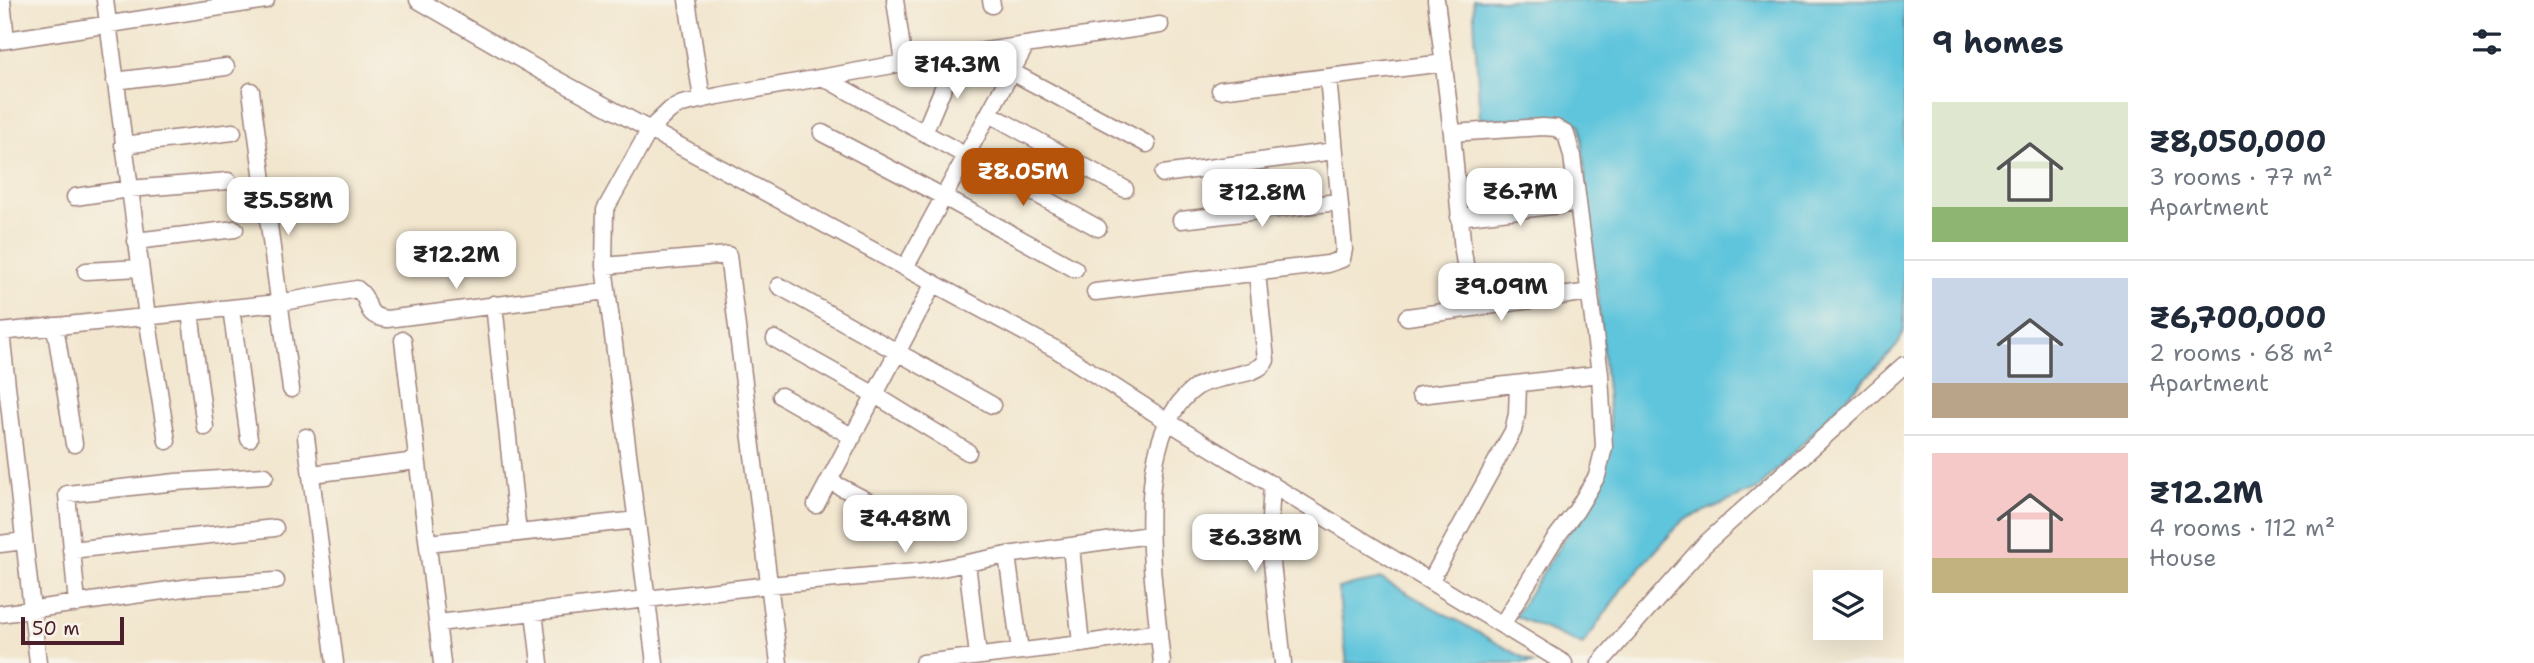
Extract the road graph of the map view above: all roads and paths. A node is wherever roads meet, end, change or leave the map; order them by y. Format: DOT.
graph roads {
  1 [pos="2,0"];
  2 [pos="105,0"];
  3 [pos="266,0"];
  4 [pos="418,0"];
  5 [pos="687,0"];
  6 [pos="895,0"];
  7 [pos="1436,0"];
  8 [pos="107,25"];
  9 [pos="1160,25"];
  10 [pos="3,41"];
  11 [pos="1026,45"];
  12 [pos="957,55"];
  13 [pos="904,63"];
  14 [pos="1444,63"];
  15 [pos="226,67"];
  16 [pos="1012,72"];
  17 [pos="1328,77"];
  18 [pos="824,78"];
  19 [pos="115,82"];
  20 [pos="1220,90"];
  21 [pos="251,91"];
  22 [pos="702,99"];
  23 [pos="990,114"];
  24 [pos="650,129"];
  25 [pos="233,132"];
  26 [pos="924,132"];
  27 [pos="822,133"];
  28 [pos="1452,133"];
  29 [pos="1147,144"];
  30 [pos="123,145"];
  31 [pos="1334,151"];
  32 [pos="966,155"];
  33 [pos="1163,174"];
  34 [pos="228,181"];
  35 [pos="129,189"];
  36 [pos="1125,189"];
  37 [pos="75,197"];
  38 [pos="944,197"];
  39 [pos="1338,202"];
  40 [pos="1577,203"];
  41 [pos="1459,217"];
  42 [pos="1181,220"];
  43 [pos="1098,228"];
  44 [pos="235,229"];
  45 [pos="136,241"];
  46 [pos="604,266"];
  47 [pos="140,268"];
  48 [pos="905,268"];
  49 [pos="1075,269"];
  50 [pos="86,271"];
  51 [pos="1257,273"];
  52 [pos="934,283"];
  53 [pos="779,286"];
  54 [pos="607,291"];
  55 [pos="1095,292"];
  56 [pos="1590,292"];
  57 [pos="278,303"];
  58 [pos="494,304"];
  59 [pos="232,308"];
  60 [pos="1472,309"];
  61 [pos="190,312"];
  62 [pos="147,317"];
  63 [pos="1406,317"];
  64 [pos="55,326"];
  65 [pos="0,332"];
  66 [pos="775,339"];
  67 [pos="403,340"];
  68 [pos="897,354"];
  69 [pos="1904,365"];
  70 [pos="1600,374"];
  71 [pos="1518,385"];
  72 [pos="291,389"];
  73 [pos="1420,394"];
  74 [pos="875,395"];
  75 [pos="781,396"];
  76 [pos="992,405"];
  77 [pos="1167,421"];
  78 [pos="205,427"];
  79 [pos="306,437"];
  80 [pos="853,437"];
  81 [pos="249,439"];
  82 [pos="167,441"];
  83 [pos="74,444"];
  84 [pos="968,452"];
  85 [pos="417,461"];
  86 [pos="312,474"];
  87 [pos="265,476"];
  88 [pos="829,481"];
  89 [pos="1272,484"];
  90 [pos="816,505"];
  91 [pos="637,520"];
  92 [pos="916,526"];
  93 [pos="275,528"];
  94 [pos="518,533"];
  95 [pos="1149,535"];
  96 [pos="24,541"];
  97 [pos="428,543"];
  98 [pos="0,544"];
  99 [pos="1071,547"];
  100 [pos="71,550"];
  101 [pos="1007,555"];
  102 [pos="967,563"];
  103 [pos="1432,580"];
  104 [pos="276,581"];
  105 [pos="769,585"];
  106 [pos="647,599"];
  107 [pos="77,604"];
  108 [pos="32,610"];
  109 [pos="534,612"];
  110 [pos="0,614"];
  111 [pos="438,623"];
  112 [pos="1503,625"];
  113 [pos="1159,632"];
  114 [pos="1081,644"];
  115 [pos="1020,651"];
  116 [pos="978,656"];
  117 [pos="1001,658"];
  118 [pos="38,663"];
  119 [pos="335,663"];
  120 [pos="442,663"];
  121 [pos="540,663"];
  122 [pos="655,663"];
  123 [pos="779,663"];
  124 [pos="923,663"];
  125 [pos="1162,663"];
  126 [pos="1283,663"];
  127 [pos="1564,663"];
  128 [pos="1600,663"];
  1 -- 10 [label="street"];
  2 -- 8 [label="street"];
  3 -- 8 [label="street"];
  4 -- 24 [label="street"];
  5 -- 22 [label="street"];
  6 -- 13 [label="street"];
  7 -- 14 [label="street"];
  8 -- 10 [label="street"];
  8 -- 19 [label="street"];
  9 -- 11 [label="street"];
  11 -- 12 [label="street"];
  11 -- 16 [label="street"];
  12 -- 13 [label="street"];
  12 -- 26 [label="street"];
  13 -- 18 [label="street"];
  14 -- 17 [label="street"];
  14 -- 28 [label="street"];
  15 -- 19 [label="street"];
  16 -- 23 [label="street"];
  16 -- 29 [label="street"];
  17 -- 20 [label="street"];
  17 -- 31 [label="street"];
  18 -- 22 [label="street"];
  18 -- 26 [label="street"];
  19 -- 30 [label="street"];
  21 -- 57 [label="street"];
  22 -- 24 [label="street"];
  23 -- 32 [label="street"];
  23 -- 36 [label="street"];
  24 -- 46 [label="street"];
  24 -- 48 [label="street"];
  25 -- 30 [label="street"];
  26 -- 32 [label="street"];
  27 -- 38 [label="street"];
  28 -- 40 [label="street"];
  28 -- 41 [label="street"];
  30 -- 35 [label="street"];
  31 -- 33 [label="street"];
  31 -- 39 [label="street"];
  32 -- 38 [label="street"];
  32 -- 43 [label="street"];
  34 -- 35 [label="street"];
  35 -- 37 [label="street"];
  35 -- 45 [label="street"];
  38 -- 48 [label="street"];
  38 -- 49 [label="street"];
  39 -- 42 [label="street"];
  39 -- 51 [label="street"];
  40 -- 41 [label="street"];
  40 -- 56 [label="street"];
  41 -- 60 [label="street"];
  44 -- 45 [label="street"];
  45 -- 47 [label="street"];
  46 -- 54 [label="street"];
  46 -- 105 [label="street"];
  47 -- 50 [label="street"];
  47 -- 62 [label="street"];
  48 -- 52 [label="street"];
  51 -- 55 [label="street"];
  51 -- 77 [label="street"];
  52 -- 68 [label="street"];
  52 -- 77 [label="street"];
  53 -- 68 [label="street"];
  54 -- 58 [label="street"];
  54 -- 91 [label="street"];
  56 -- 60 [label="street"];
  56 -- 70 [label="street"];
  57 -- 58 [label="street"];
  57 -- 59 [label="street"];
  57 -- 72 [label="street"];
  58 -- 94 [label="street"];
  59 -- 61 [label="street"];
  59 -- 81 [label="street"];
  60 -- 63 [label="street"];
  61 -- 62 [label="street"];
  61 -- 78 [label="street"];
  62 -- 64 [label="street"];
  62 -- 82 [label="street"];
  64 -- 65 [label="street"];
  64 -- 83 [label="street"];
  65 -- 96 [label="street"];
  66 -- 74 [label="street"];
  67 -- 85 [label="street"];
  68 -- 74 [label="street"];
  68 -- 76 [label="street"];
  69 -- 128 [label="street"];
  70 -- 71 [label="street"];
  70 -- 112 [label="street"];
  71 -- 73 [label="street"];
  71 -- 103 [label="street"];
  74 -- 80 [label="street"];
  74 -- 84 [label="street"];
  75 -- 80 [label="street"];
  77 -- 89 [label="street"];
  77 -- 95 [label="street"];
  79 -- 86 [label="street"];
  80 -- 88 [label="street"];
  85 -- 86 [label="street"];
  85 -- 97 [label="street"];
  86 -- 119 [label="street"];
  87 -- 100 [label="street"];
  88 -- 90 [label="street"];
  88 -- 92 [label="street"];
  89 -- 103 [label="street"];
  89 -- 126 [label="street"];
  91 -- 94 [label="street"];
  91 -- 106 [label="street"];
  93 -- 100 [label="street"];
  94 -- 97 [label="street"];
  95 -- 99 [label="street"];
  95 -- 113 [label="street"];
  96 -- 98 [label="street"];
  96 -- 108 [label="street"];
  97 -- 111 [label="street"];
  99 -- 101 [label="street"];
  99 -- 114 [label="street"];
  100 -- 107 [label="street"];
  101 -- 102 [label="street"];
  101 -- 115 [label="street"];
  102 -- 105 [label="street"];
  102 -- 116 [label="street"];
  103 -- 112 [label="street"];
  104 -- 107 [label="street"];
  105 -- 106 [label="street"];
  105 -- 123 [label="street"];
  106 -- 109 [label="street"];
  106 -- 122 [label="street"];
  107 -- 108 [label="street"];
  108 -- 110 [label="street"];
  108 -- 118 [label="street"];
  109 -- 111 [label="street"];
  109 -- 121 [label="street"];
  111 -- 120 [label="street"];
  112 -- 127 [label="street"];
  113 -- 114 [label="street"];
  113 -- 125 [label="street"];
  114 -- 115 [label="street"];
  115 -- 117 [label="street"];
  116 -- 117 [label="street"];
  116 -- 124 [label="street"];
}
